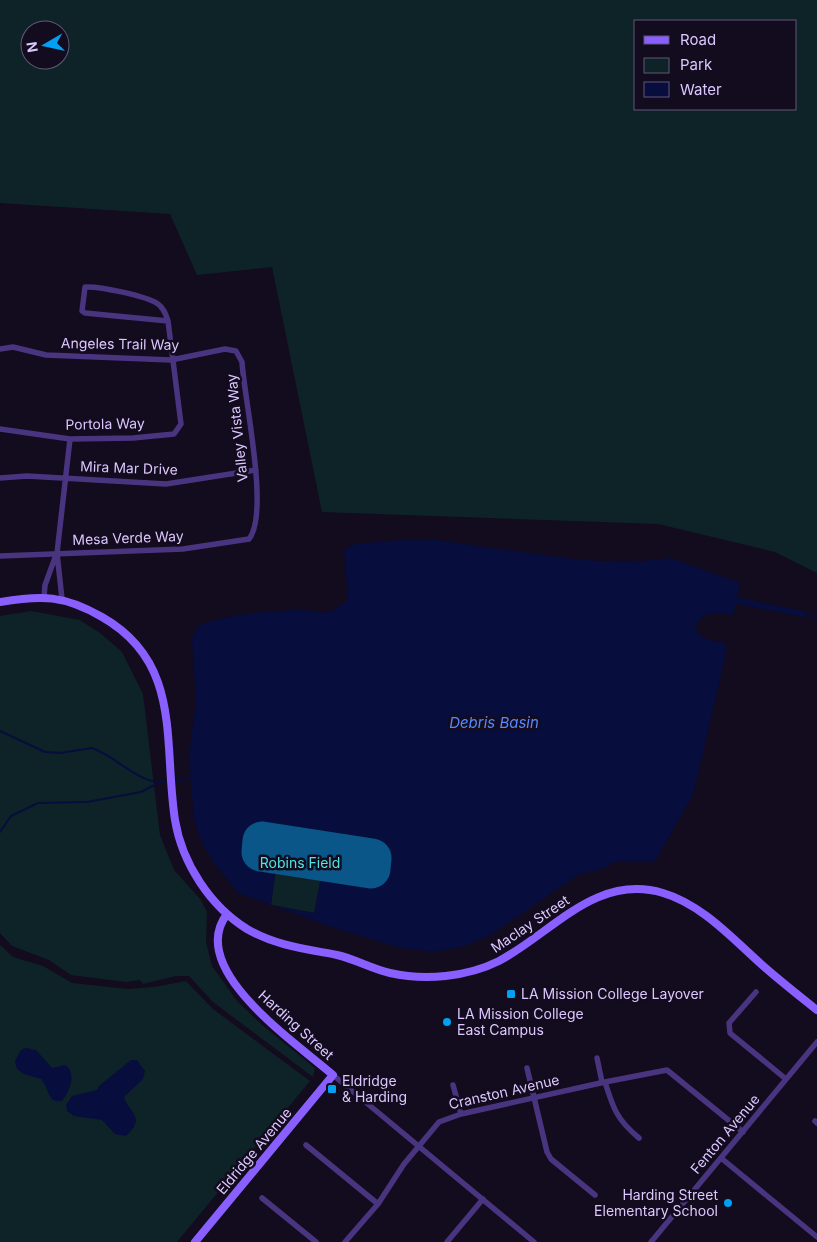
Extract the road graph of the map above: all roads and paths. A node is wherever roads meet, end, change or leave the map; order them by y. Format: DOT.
graph roads {
  1 [pos="168,321"];
  2 [pos="2,348"];
  3 [pos="236,351"];
  4 [pos="172,360"];
  5 [pos="0,429"];
  6 [pos="70,439"];
  7 [pos="256,470"];
  8 [pos="0,478"];
  9 [pos="65,478"];
  10 [pos="254,534"];
  11 [pos="57,553"];
  12 [pos="0,556"];
  13 [pos="44,597"];
  14 [pos="62,599"];
  15 [pos="0,602"];
  16 [pos="227,914"];
  17 [pos="756,992"];
  18 [pos="817,1010"];
  19 [pos="817,1042"];
  20 [pos="597,1058"];
  21 [pos="527,1068"];
  22 [pos="333,1075"];
  23 [pos="786,1079"];
  24 [pos="604,1082"];
  25 [pos="453,1085"];
  26 [pos="534,1098"];
  27 [pos="461,1114"];
  28 [pos="743,1132"];
  29 [pos="639,1138"];
  30 [pos="306,1145"];
  31 [pos="419,1146"];
  32 [pos="721,1158"];
  33 [pos="595,1195"];
  34 [pos="262,1198"];
  35 [pos="483,1199"];
  36 [pos="378,1204"];
  37 [pos="817,1237"];
  38 [pos="195,1242"];
  39 [pos="316,1242"];
  40 [pos="345,1242"];
  41 [pos="447,1242"];
  42 [pos="534,1242"];
  43 [pos="651,1242"];
  1 -- 1 [label="street"];
  1 -- 4 [label="street"];
  2 -- 4 [label="street, Angeles Trail Way"];
  3 -- 4 [label="street, Angeles Trail Way"];
  3 -- 7 [label="street, Valley Vista Way"];
  4 -- 6 [label="street, Portola Way"];
  5 -- 6 [label="street, Portola Way"];
  6 -- 9 [label="street"];
  7 -- 9 [label="street, Mira Mar Drive"];
  7 -- 10 [label="street, Valley Vista Way"];
  8 -- 9 [label="street, Mira Mar Drive"];
  9 -- 11 [label="street"];
  10 -- 11 [label="street, Mesa Verde Way"];
  11 -- 12 [label="street, Mesa Verde Way"];
  11 -- 13 [label="street"];
  11 -- 14 [label="street"];
  13 -- 14 [label="street"];
  13 -- 15 [label="street"];
  14 -- 16 [label="street"];
  16 -- 18 [label="street, Maclay Street"];
  16 -- 22 [label="street, Harding Street"];
  17 -- 23 [label="street"];
  19 -- 23 [label="street, Fenton Avenue"];
  20 -- 24 [label="street"];
  21 -- 26 [label="street"];
  22 -- 31 [label="street, Harding Street"];
  22 -- 38 [label="street, Eldridge Avenue"];
  23 -- 28 [label="street, Fenton Avenue"];
  24 -- 26 [label="street, Cranston Avenue"];
  24 -- 28 [label="street, Cranston Avenue"];
  24 -- 29 [label="street"];
  25 -- 27 [label="street"];
  26 -- 27 [label="street, Cranston Avenue"];
  26 -- 33 [label="street"];
  27 -- 31 [label="street, Cranston Avenue"];
  28 -- 32 [label="street, Fenton Avenue"];
  30 -- 36 [label="street"];
  31 -- 35 [label="street, Harding Street"];
  31 -- 36 [label="street, Cranston Avenue"];
  32 -- 37 [label="street"];
  32 -- 43 [label="street, Fenton Avenue"];
  34 -- 39 [label="street"];
  35 -- 41 [label="street"];
  35 -- 42 [label="street, Harding Street"];
  36 -- 40 [label="street, Cranston Avenue"];
}
